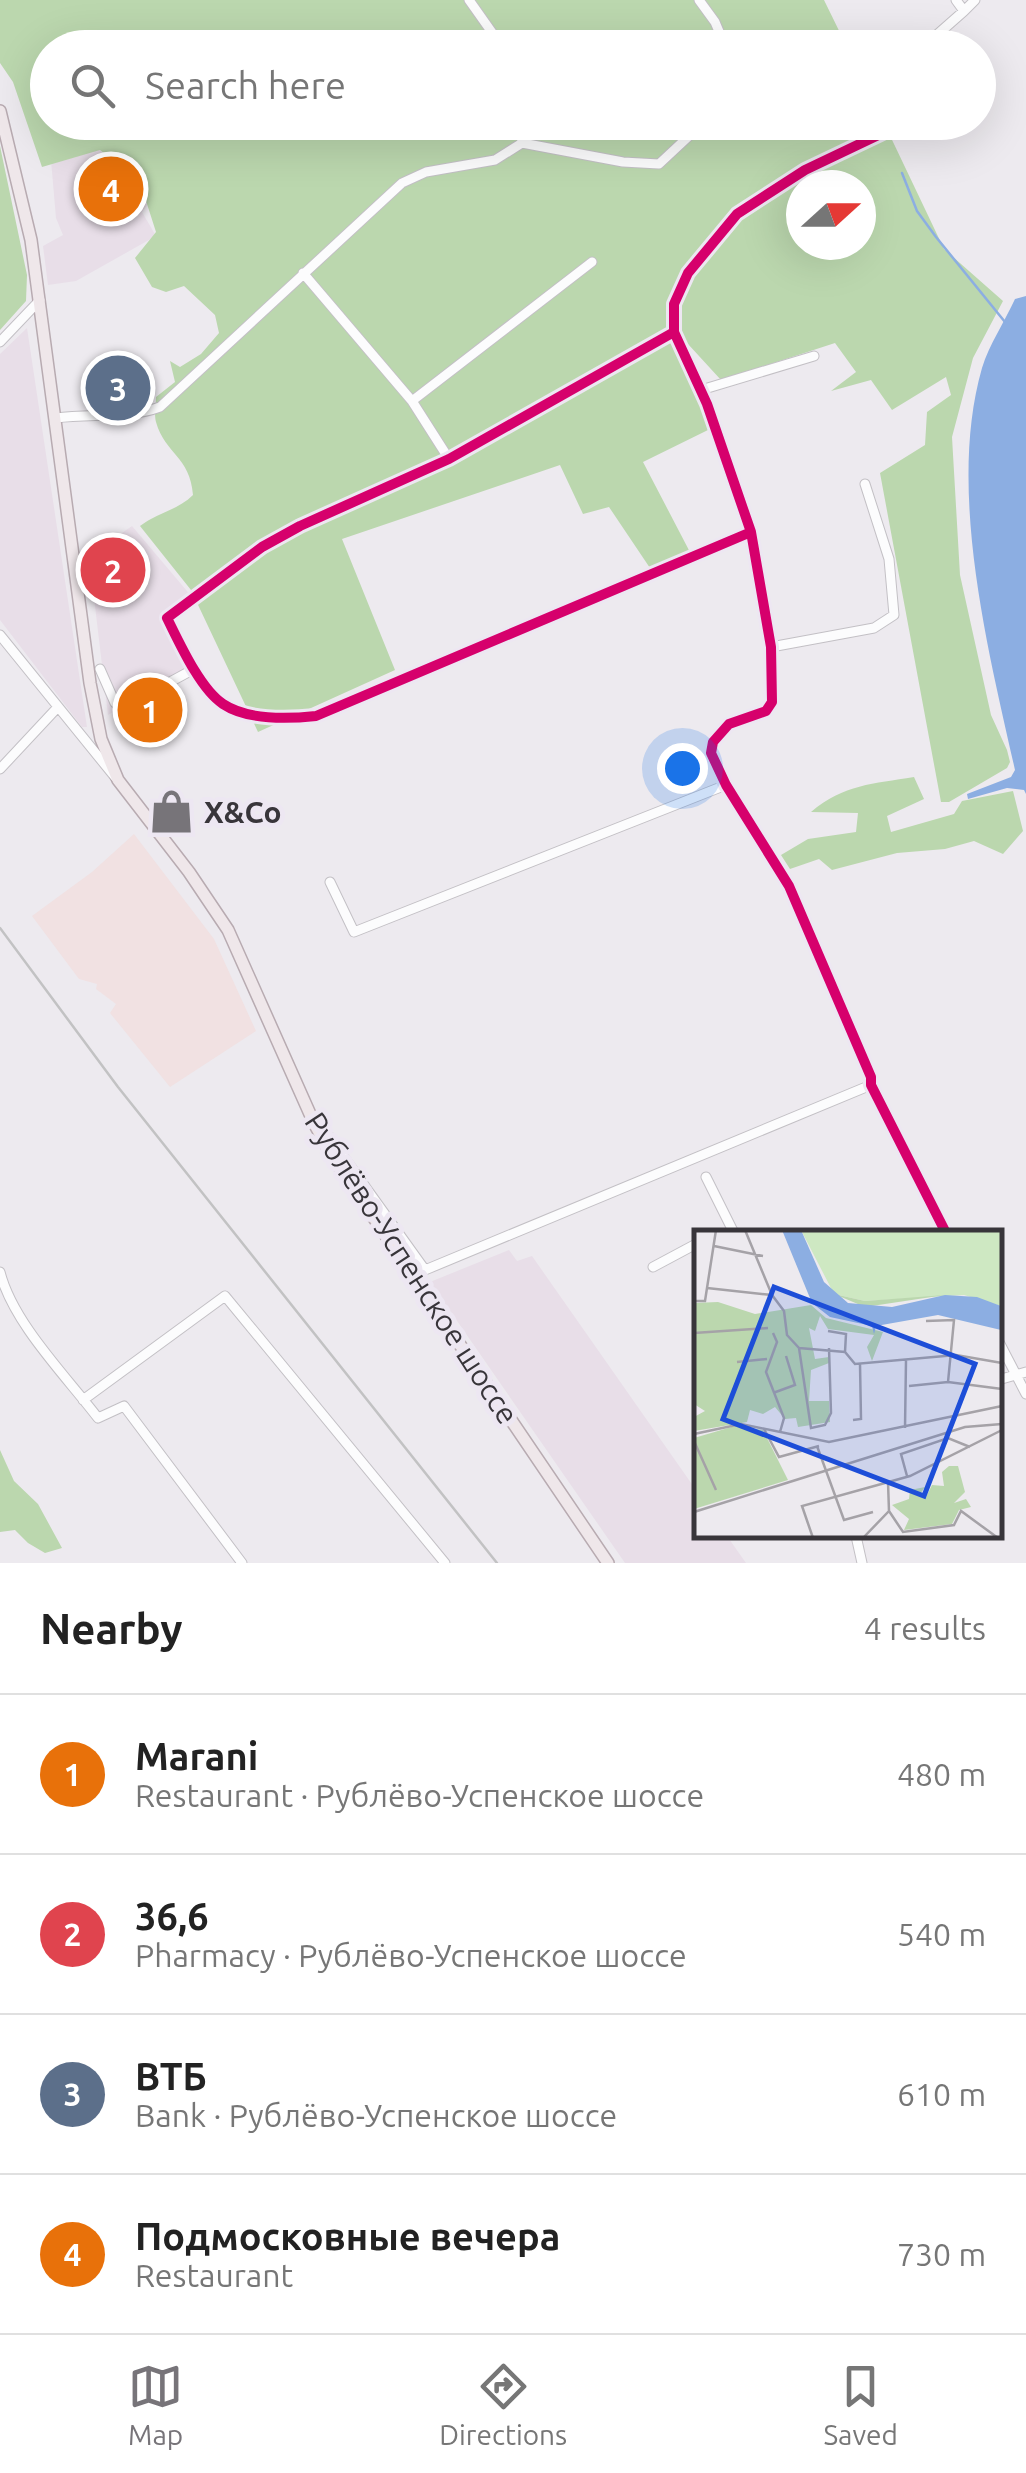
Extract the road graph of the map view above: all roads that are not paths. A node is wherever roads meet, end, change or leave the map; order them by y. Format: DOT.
graph roads {
  1 [pos="469,0"];
  2 [pos="700,0"];
  3 [pos="956,0"];
  4 [pos="975,0"];
  5 [pos="964,10"];
  6 [pos="490,30"];
  7 [pos="718,30"];
  8 [pos="942,30"];
  9 [pos="0,111"];
  10 [pos="685,140"];
  11 [pos="868,140"];
  12 [pos="522,142"];
  13 [pos="592,262"];
  14 [pos="303,273"];
  15 [pos="40,300"];
  16 [pos="674,332"];
  17 [pos="0,342"];
  18 [pos="814,356"];
  19 [pos="701,390"];
  20 [pos="412,401"];
  21 [pos="56,418"];
  22 [pos="448,459"];
  23 [pos="865,484"];
  24 [pos="751,532"];
  25 [pos="0,635"];
  26 [pos="770,647"];
  27 [pos="194,669"];
  28 [pos="90,683"];
  29 [pos="57,708"];
  30 [pos="0,769"];
  31 [pos="118,780"];
  32 [pos="726,785"];
  33 [pos="330,882"];
  34 [pos="871,1085"];
  35 [pos="304,1100"];
  36 [pos="706,1177"];
  37 [pos="732,1230"];
  38 [pos="944,1230"];
  39 [pos="694,1245"];
  40 [pos="653,1267"];
  41 [pos="1,1279"];
  42 [pos="1001,1344"];
  43 [pos="1021,1374"];
  44 [pos="1026,1394"];
  45 [pos="84,1400"];
  46 [pos="856,1538"];
  47 [pos="242,1563"];
  48 [pos="445,1563"];
  49 [pos="608,1563"];
  50 [pos="862,1563"];
  1 -- 6 [label="street"];
  2 -- 7 [label="street"];
  3 -- 5 [label="street"];
  4 -- 5 [label="street"];
  5 -- 8 [label="street"];
  9 -- 15 [label="main road, Рублёво-Успенское шоссе"];
  10 -- 12 [label="street"];
  11 -- 16 [label="street"];
  12 -- 14 [label="street"];
  13 -- 20 [label="street"];
  14 -- 20 [label="street"];
  14 -- 21 [label="street"];
  15 -- 17 [label="street"];
  15 -- 21 [label="main road, Рублёво-Успенское шоссе"];
  16 -- 19 [label="street"];
  16 -- 22 [label="street"];
  18 -- 19 [label="street"];
  19 -- 24 [label="street"];
  20 -- 22 [label="street"];
  21 -- 28 [label="main road, Рублёво-Успенское шоссе"];
  22 -- 27 [label="street"];
  23 -- 26 [label="street"];
  24 -- 26 [label="street"];
  24 -- 27 [label="street"];
  25 -- 29 [label="street"];
  26 -- 32 [label="street"];
  27 -- 28 [label="street"];
  28 -- 31 [label="main road, Рублёво-Успенское шоссе"];
  29 -- 30 [label="street"];
  29 -- 31 [label="street"];
  31 -- 35 [label="main road, Рублёво-Успенское шоссе"];
  32 -- 33 [label="street"];
  32 -- 34 [label="street"];
  34 -- 35 [label="street"];
  34 -- 38 [label="street"];
  35 -- 49 [label="main road, Рублёво-Успенское шоссе"];
  36 -- 37 [label="street"];
  39 -- 40 [label="street"];
  41 -- 45 [label="street"];
  42 -- 43 [label="street"];
  43 -- 44 [label="street"];
  45 -- 47 [label="street"];
  45 -- 48 [label="street"];
  46 -- 50 [label="street"];
}
